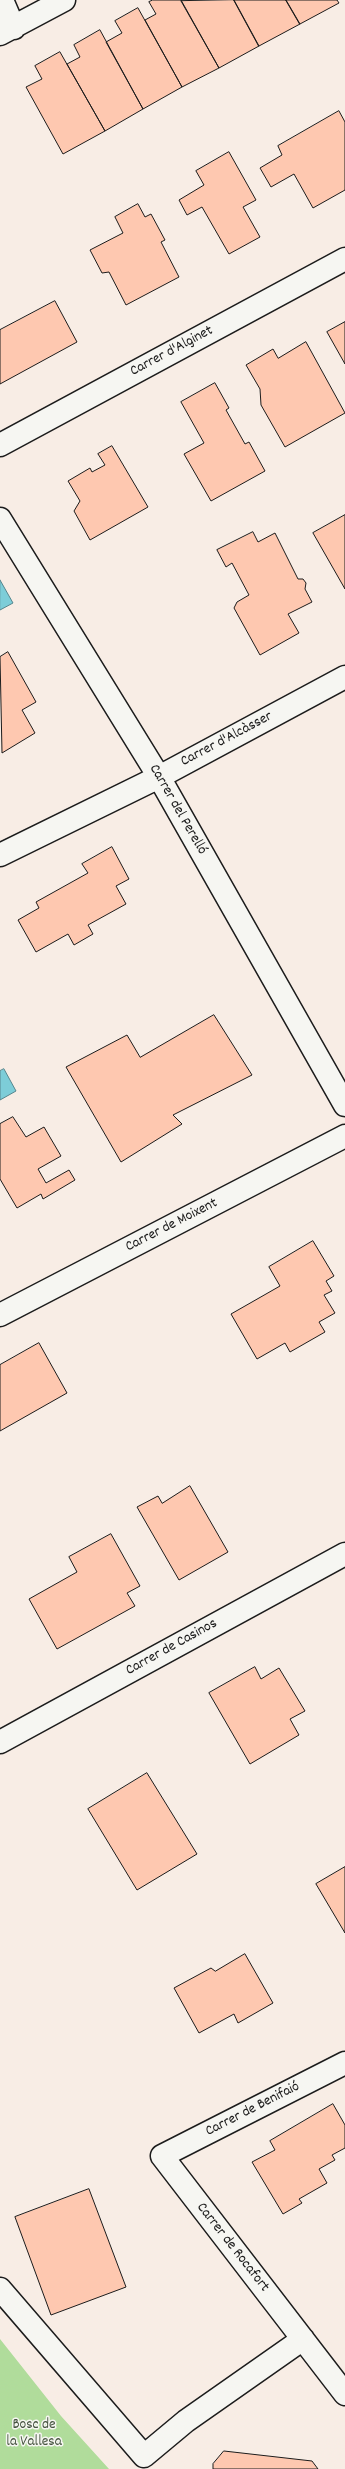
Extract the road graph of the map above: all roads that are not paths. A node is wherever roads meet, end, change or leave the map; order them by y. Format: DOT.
graph roads {
  1 [pos="2,0"];
  2 [pos="64,0"];
  3 [pos="7,31"];
  4 [pos="345,259"];
  5 [pos="0,445"];
  6 [pos="0,519"];
  7 [pos="345,677"];
  8 [pos="159,777"];
  9 [pos="0,855"];
  10 [pos="345,1105"];
  11 [pos="345,1136"];
  12 [pos="0,1315"];
  13 [pos="345,1554"];
  14 [pos="0,1742"];
  15 [pos="345,2063"];
  16 [pos="162,2156"];
  17 [pos="0,2289"];
  18 [pos="303,2340"];
  19 [pos="345,2394"];
  1 -- 3 [label="street"];
  2 -- 3 [label="street"];
  4 -- 5 [label="street, Carrer d'Alginet"];
  6 -- 8 [label="street, Carrer del Perelló"];
  7 -- 8 [label="street, Carrer d'Alcàsser"];
  8 -- 9 [label="street, Carrer d'Alcàsser"];
  8 -- 10 [label="street, Carrer del Perelló"];
  11 -- 12 [label="street, Carrer de Moixent"];
  13 -- 14 [label="street, Carrer de Casinos"];
  15 -- 16 [label="street, Carrer de Benifaió"];
  16 -- 18 [label="street, Carrer de Rocafort"];
  17 -- 18 [label="street"];
  18 -- 19 [label="street, Carrer de Rocafort"];
}
